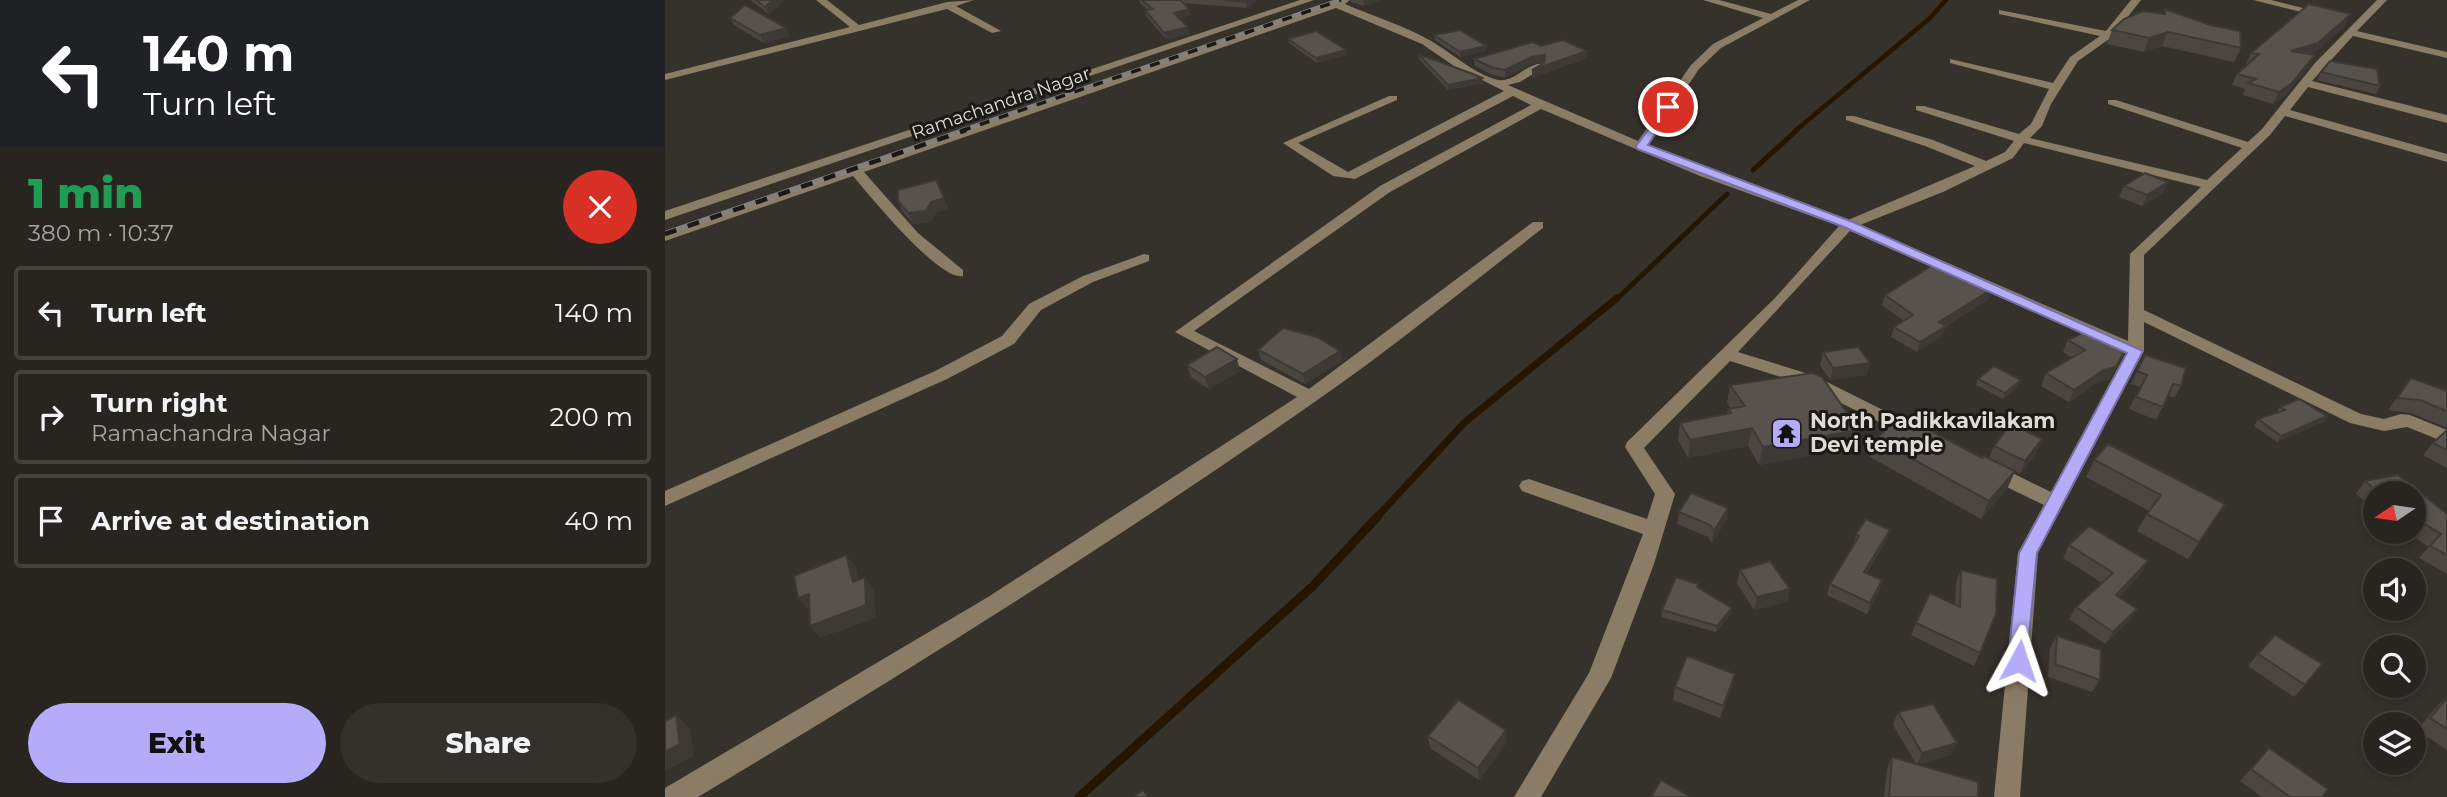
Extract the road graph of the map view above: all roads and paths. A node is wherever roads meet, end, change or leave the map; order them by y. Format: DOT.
graph roads {
  1 [pos="821,0"];
  2 [pos="929,0"];
  3 [pos="969,0"];
  4 [pos="1309,0"];
  5 [pos="1708,0"];
  6 [pos="1805,0"];
  7 [pos="2136,0"];
  8 [pos="2257,0"];
  9 [pos="2382,0"];
  10 [pos="1342,2"];
  11 [pos="942,6"];
  12 [pos="2002,12"];
  13 [pos="1770,17"];
  14 [pos="2336,17"];
  15 [pos="2354,25"];
  16 [pos="857,28"];
  17 [pos="996,31"];
  18 [pos="2108,35"];
  19 [pos="2447,55"];
  20 [pos="1481,58"];
  21 [pos="1954,61"];
  22 [pos="1458,64"];
  23 [pos="1539,66"];
  24 [pos="665,77"];
  25 [pos="2306,83"];
  26 [pos="1497,84"];
  27 [pos="2055,87"];
  28 [pos="1511,92"];
  29 [pos="1393,98"];
  30 [pos="2112,102"];
  31 [pos="1540,105"];
  32 [pos="1920,108"];
  33 [pos="2285,112"];
  34 [pos="1850,118"];
  35 [pos="2447,119"];
  36 [pos="2021,139"];
  37 [pos="1641,146"];
  38 [pos="2250,147"];
  39 [pos="2447,158"];
  40 [pos="1986,166"];
  41 [pos="857,173"];
  42 [pos="2210,185"];
  43 [pos="665,216"];
  44 [pos="1538,225"];
  45 [pos="1848,225"];
  46 [pos="665,237"];
  47 [pos="1144,258"];
  48 [pos="958,273"];
  49 [pos="2136,312"];
  50 [pos="2136,351"];
  51 [pos="1726,354"];
  52 [pos="1311,397"];
  53 [pos="2447,437"];
  54 [pos="1931,441"];
  55 [pos="1980,465"];
  56 [pos="1529,486"];
  57 [pos="665,499"];
  58 [pos="2054,502"];
  59 [pos="1655,530"];
  60 [pos="674,797"];
  61 [pos="1527,797"];
  62 [pos="2007,797"];
  1 -- 16 [label="street"];
  2 -- 11 [label="street"];
  3 -- 11 [label="street"];
  4 -- 43 [label="street"];
  5 -- 13 [label="street"];
  6 -- 13 [label="street"];
  7 -- 18 [label="street"];
  8 -- 14 [label="street"];
  9 -- 15 [label="street"];
  10 -- 22 [label="street"];
  10 -- 41 [label="street, Ramachandra Nagar"];
  11 -- 16 [label="street"];
  11 -- 17 [label="street"];
  12 -- 18 [label="street"];
  13 -- 37 [label="street"];
  15 -- 19 [label="street"];
  15 -- 25 [label="street"];
  16 -- 24 [label="street"];
  18 -- 27 [label="street"];
  20 -- 22 [label="street"];
  21 -- 27 [label="street"];
  22 -- 26 [label="street"];
  23 -- 26 [label="street"];
  25 -- 33 [label="street"];
  25 -- 35 [label="street"];
  26 -- 28 [label="street"];
  27 -- 36 [label="street"];
  28 -- 29 [label="street"];
  28 -- 31 [label="street"];
  30 -- 38 [label="street"];
  31 -- 37 [label="street"];
  31 -- 52 [label="street"];
  32 -- 36 [label="street"];
  33 -- 38 [label="street"];
  33 -- 39 [label="street"];
  34 -- 40 [label="street"];
  36 -- 40 [label="street"];
  36 -- 42 [label="street"];
  37 -- 45 [label="street"];
  38 -- 42 [label="street"];
  40 -- 45 [label="street"];
  41 -- 46 [label="street, Ramachandra Nagar"];
  41 -- 48 [label="street"];
  42 -- 49 [label="street"];
  44 -- 52 [label="street"];
  45 -- 50 [label="street"];
  45 -- 51 [label="street"];
  47 -- 57 [label="street"];
  49 -- 50 [label="street"];
  49 -- 53 [label="street"];
  50 -- 58 [label="street"];
  51 -- 54 [label="street"];
  51 -- 59 [label="street"];
  52 -- 60 [label="street"];
  55 -- 58 [label="street"];
  56 -- 59 [label="street"];
  58 -- 62 [label="street"];
  59 -- 61 [label="street"];
}
